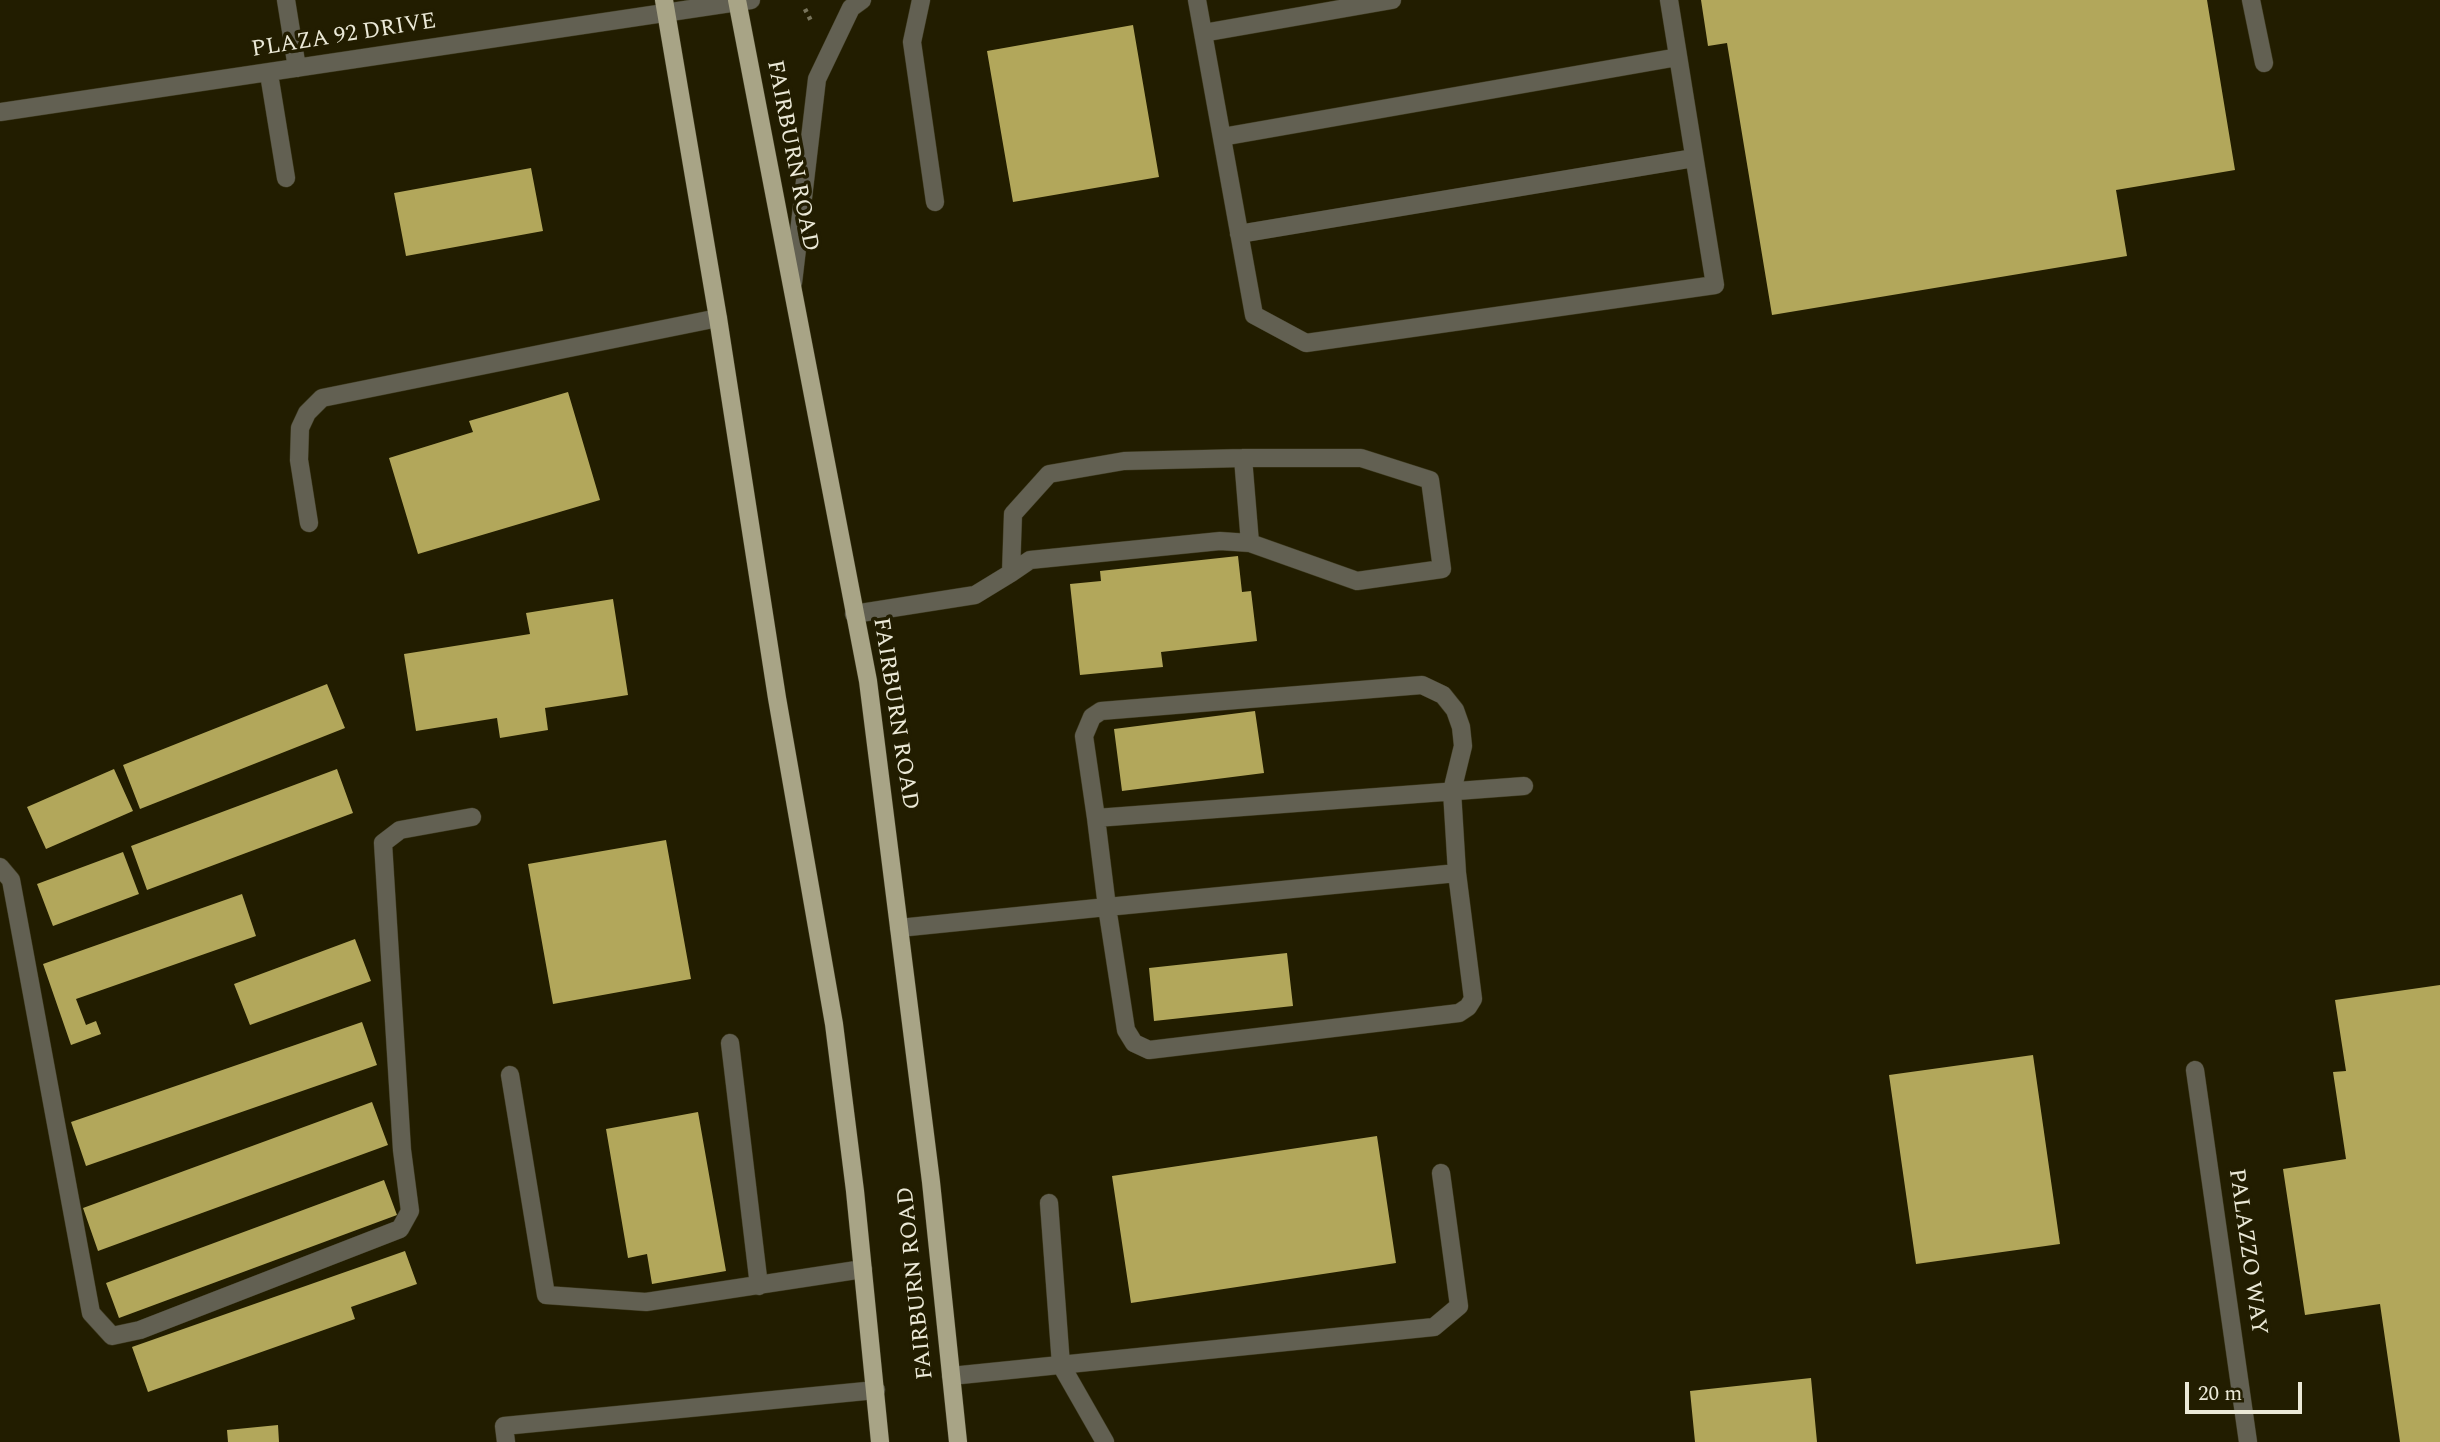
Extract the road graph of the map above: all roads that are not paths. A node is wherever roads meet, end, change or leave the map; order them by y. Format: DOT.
graph roads {
  1 [pos="286,0"];
  2 [pos="862,0"];
  3 [pos="921,0"];
  4 [pos="1197,0"];
  5 [pos="1392,0"];
  6 [pos="1669,0"];
  7 [pos="2251,0"];
  8 [pos="742,1"];
  9 [pos="664,7"];
  10 [pos="1203,33"];
  11 [pos="1678,57"];
  12 [pos="2264,63"];
  13 [pos="298,68"];
  14 [pos="269,74"];
  15 [pos="0,112"];
  16 [pos="1222,137"];
  17 [pos="1695,158"];
  18 [pos="286,178"];
  19 [pos="935,202"];
  20 [pos="1239,233"];
  21 [pos="792,290"];
  22 [pos="718,318"];
  23 [pos="1243,458"];
  24 [pos="309,523"];
  25 [pos="1250,543"];
  26 [pos="1011,573"];
  27 [pos="854,614"];
  28 [pos="1524,786"];
  29 [pos="1452,791"];
  30 [pos="471,817"];
  31 [pos="1096,818"];
  32 [pos="0,867"];
  33 [pos="1457,873"];
  34 [pos="1107,907"];
  35 [pos="899,928"];
  36 [pos="730,1043"];
  37 [pos="2195,1070"];
  38 [pos="510,1075"];
  39 [pos="1441,1173"];
  40 [pos="1049,1203"];
  41 [pos="863,1269"];
  42 [pos="759,1286"];
  43 [pos="1061,1365"];
  44 [pos="951,1376"];
  45 [pos="876,1390"];
  46 [pos="506,1442"];
  47 [pos="880,1442"];
  48 [pos="958,1442"];
  49 [pos="1105,1442"];
  50 [pos="2248,1442"];
  1 -- 13 [label="street"];
  2 -- 21 [label="street"];
  3 -- 19 [label="street"];
  4 -- 10 [label="street"];
  5 -- 10 [label="street"];
  6 -- 11 [label="street"];
  7 -- 12 [label="street"];
  8 -- 9 [label="street, PLAZA 92 DRIVE"];
  8 -- 21 [label="main road, FAIRBURN ROAD"];
  9 -- 13 [label="street, PLAZA 92 DRIVE"];
  9 -- 22 [label="main road"];
  10 -- 16 [label="street"];
  11 -- 16 [label="street"];
  11 -- 17 [label="street"];
  13 -- 14 [label="street, PLAZA 92 DRIVE"];
  14 -- 15 [label="street, PLAZA 92 DRIVE"];
  14 -- 18 [label="street"];
  16 -- 20 [label="street"];
  17 -- 20 [label="street"];
  17 -- 20 [label="street"];
  21 -- 27 [label="main road, FAIRBURN ROAD"];
  22 -- 24 [label="street"];
  22 -- 41 [label="main road"];
  23 -- 25 [label="street"];
  23 -- 25 [label="street"];
  23 -- 26 [label="street"];
  25 -- 26 [label="street"];
  26 -- 27 [label="street"];
  27 -- 35 [label="main road, FAIRBURN ROAD"];
  28 -- 29 [label="street"];
  29 -- 31 [label="street"];
  29 -- 31 [label="street"];
  29 -- 33 [label="street"];
  30 -- 32 [label="street"];
  31 -- 34 [label="street"];
  33 -- 34 [label="street"];
  33 -- 34 [label="street"];
  34 -- 35 [label="street"];
  35 -- 44 [label="main road, FAIRBURN ROAD"];
  36 -- 42 [label="street"];
  37 -- 50 [label="street, PALAZZO WAY"];
  38 -- 42 [label="street"];
  39 -- 43 [label="street"];
  40 -- 43 [label="street"];
  41 -- 42 [label="street"];
  41 -- 45 [label="main road"];
  43 -- 44 [label="street"];
  43 -- 49 [label="street"];
  44 -- 48 [label="main road, FAIRBURN ROAD"];
  45 -- 46 [label="street"];
  45 -- 47 [label="main road"];
}
